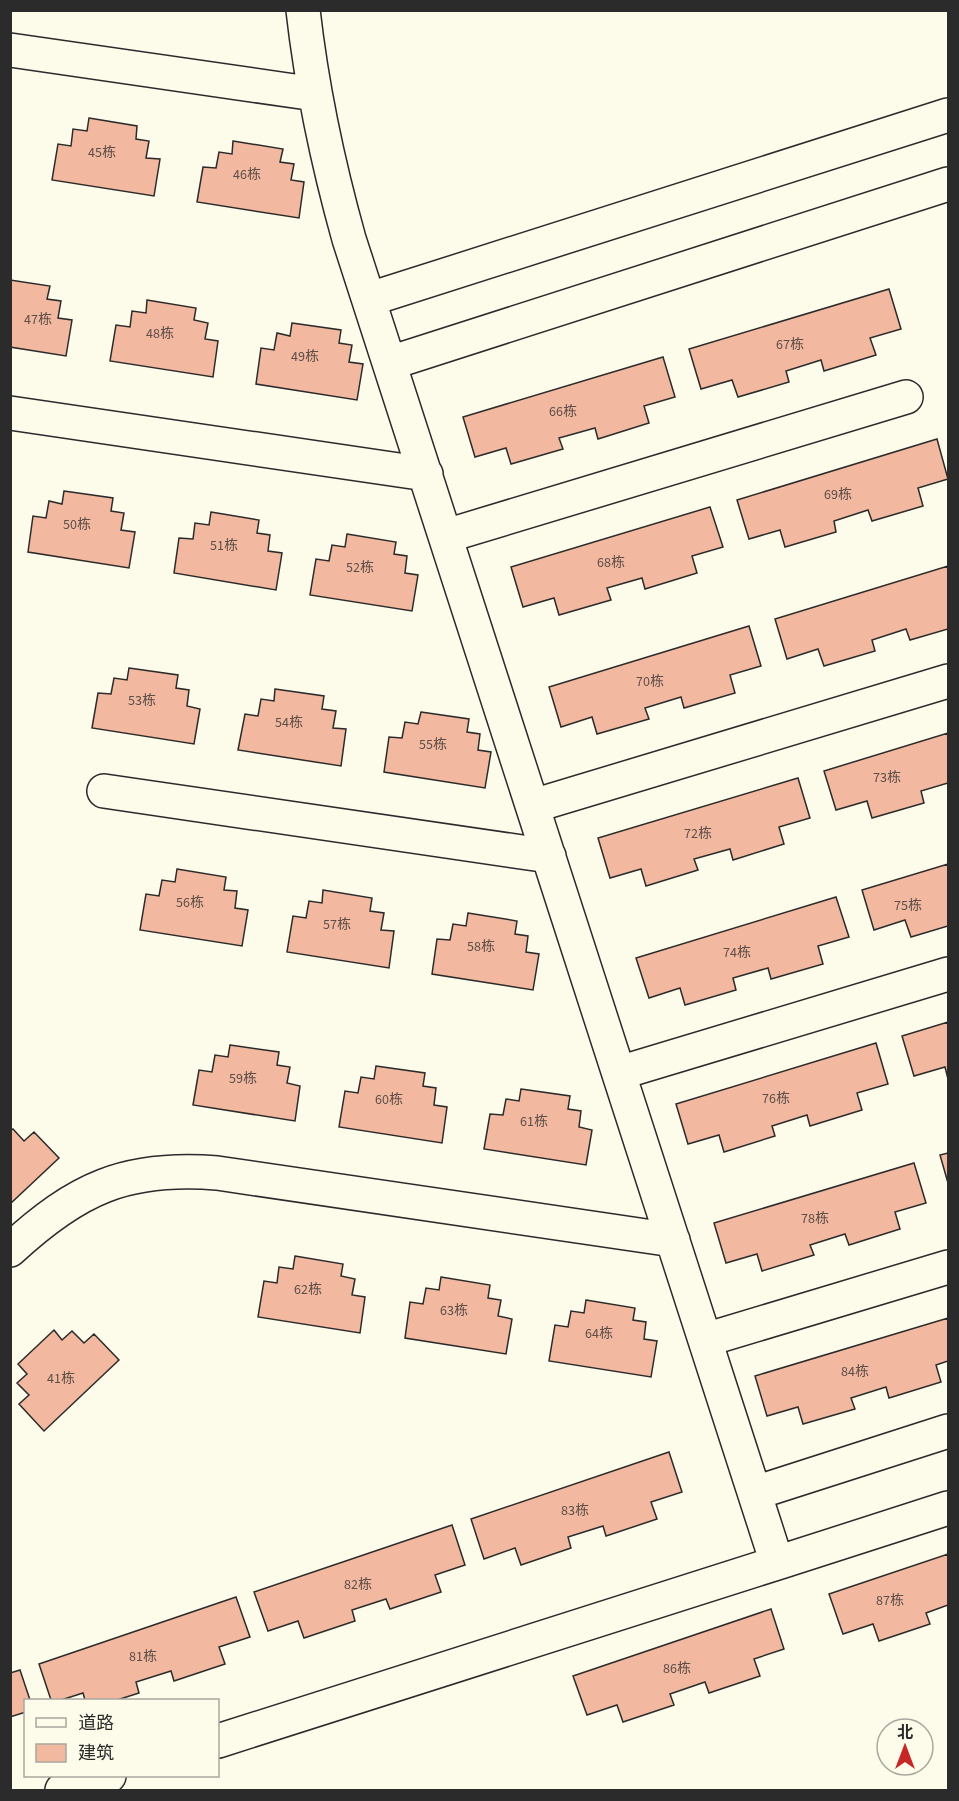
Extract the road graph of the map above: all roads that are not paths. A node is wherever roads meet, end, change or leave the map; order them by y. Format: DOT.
graph roads {
  1 [pos="303,10"];
  2 [pos="10,50"];
  3 [pos="315,94"];
  4 [pos="948,115"];
  5 [pos="948,184"];
  6 [pos="370,299"];
  7 [pos="390,363"];
  8 [pos="906,397"];
  9 [pos="10,413"];
  10 [pos="426,474"];
  11 [pos="446,536"];
  12 [pos="948,681"];
  13 [pos="104,791"];
  14 [pos="533,806"];
  15 [pos="549,856"];
  16 [pos="948,974"];
  17 [pos="619,1073"];
  18 [pos="673,1240"];
  19 [pos="10,1250"];
  20 [pos="948,1267"];
  21 [pos="705,1340"];
  22 [pos="948,1431"];
  23 [pos="755,1493"];
  24 [pos="948,1508"];
  25 [pos="777,1563"];
  26 [pos="219,1741"];
  27 [pos="106,1777"];
  28 [pos="62,1791"];
  1 -- 3 [label="lane"];
  2 -- 3 [label="lane"];
  3 -- 6 [label="lane"];
  4 -- 6 [label="lane"];
  5 -- 7 [label="lane"];
  6 -- 7 [label="lane"];
  7 -- 10 [label="lane"];
  8 -- 11 [label="lane"];
  9 -- 10 [label="lane"];
  10 -- 11 [label="lane"];
  11 -- 14 [label="lane"];
  12 -- 14 [label="lane"];
  13 -- 15 [label="lane"];
  14 -- 15 [label="lane"];
  15 -- 17 [label="lane"];
  16 -- 17 [label="lane"];
  17 -- 18 [label="lane"];
  18 -- 19 [label="lane"];
  18 -- 21 [label="lane"];
  20 -- 21 [label="lane"];
  21 -- 23 [label="lane"];
  22 -- 23 [label="lane"];
  23 -- 25 [label="lane"];
  24 -- 25 [label="lane"];
  25 -- 26 [label="lane"];
  27 -- 28 [label="lane"];
}
